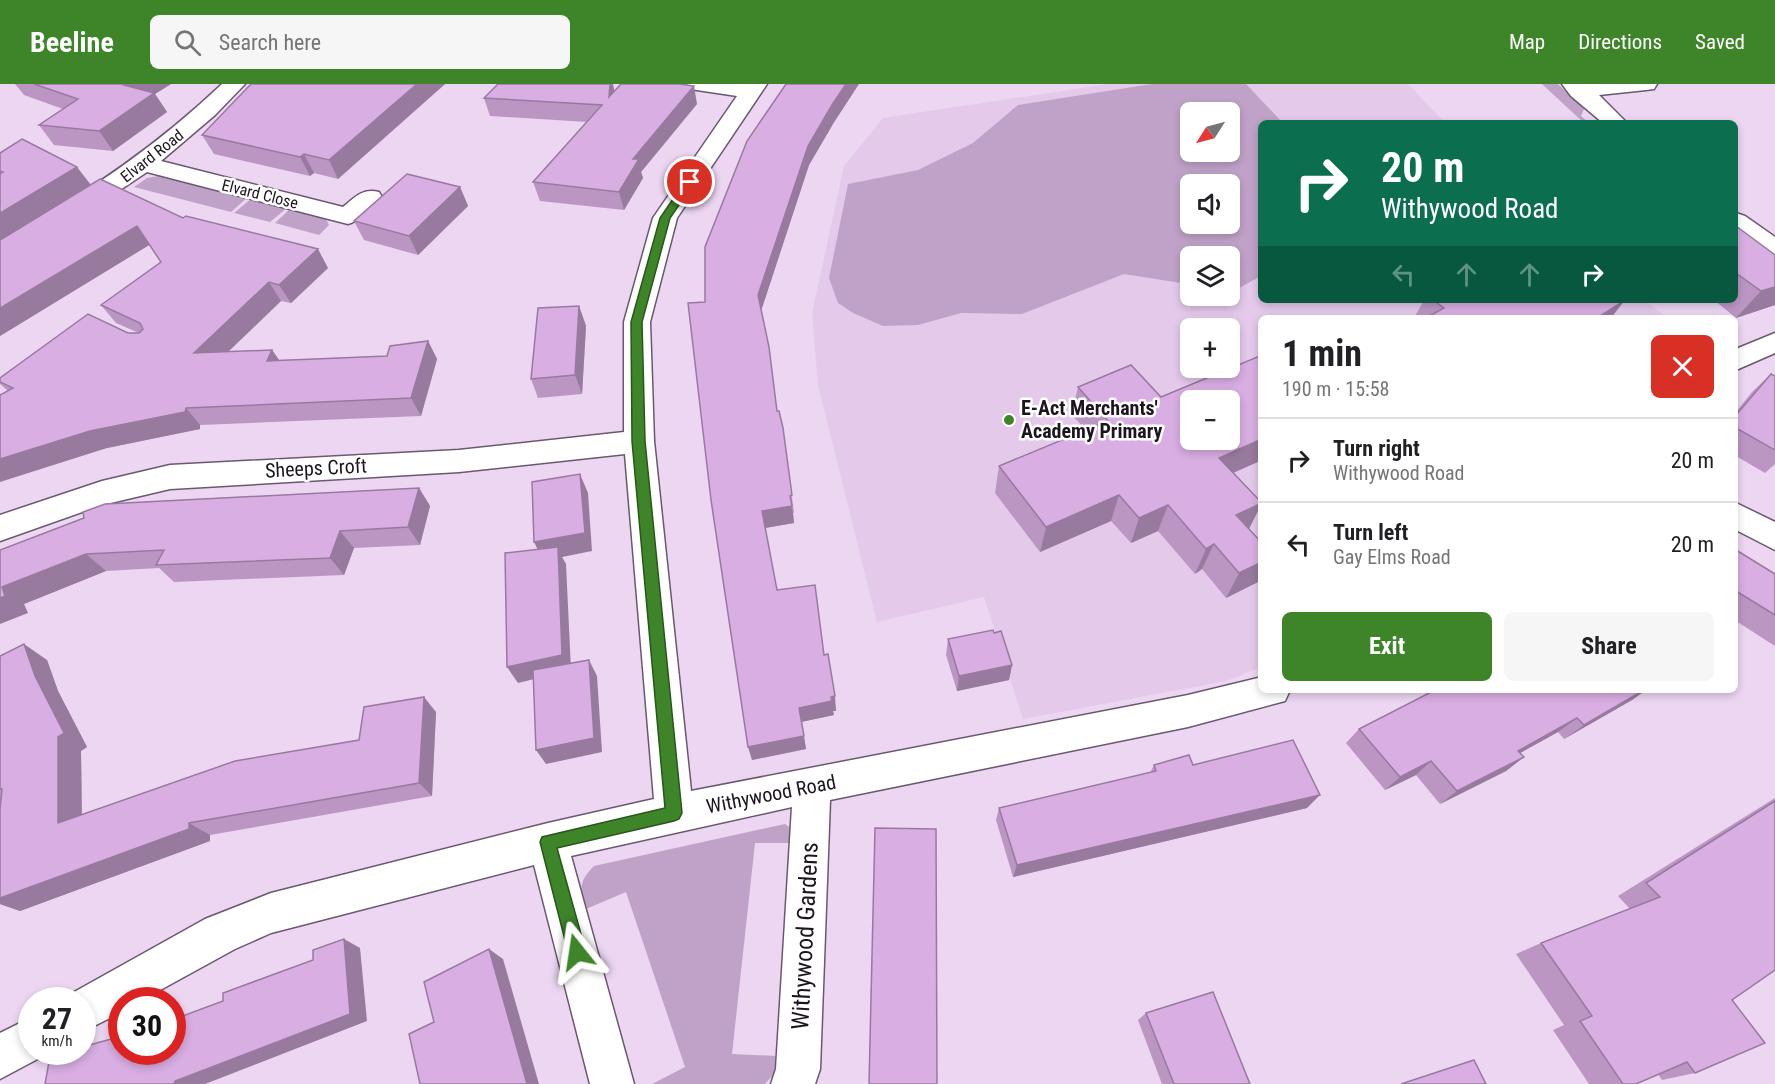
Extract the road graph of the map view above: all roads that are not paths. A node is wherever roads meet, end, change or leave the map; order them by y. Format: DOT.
graph roads {
  1 [pos="234,84"];
  2 [pos="698,84"];
  3 [pos="1646,84"];
  4 [pos="1576,87"];
  5 [pos="753,88"];
  6 [pos="1613,120"];
  7 [pos="145,164"];
  8 [pos="370,197"];
  9 [pos="1738,222"];
  10 [pos="1775,249"];
  11 [pos="0,254"];
  12 [pos="1775,342"];
  13 [pos="1738,359"];
  14 [pos="639,441"];
  15 [pos="1738,516"];
  16 [pos="0,528"];
  17 [pos="1775,537"];
  18 [pos="1260,693"];
  19 [pos="812,787"];
  20 [pos="674,813"];
  21 [pos="548,842"];
  22 [pos="96,1003"];
  23 [pos="18,1047"];
  24 [pos="0,1057"];
  25 [pos="612,1084"];
  26 [pos="793,1084"];
  1 -- 7 [label="street, Elvard Road"];
  2 -- 5 [label="street"];
  3 -- 4 [label="street"];
  4 -- 6 [label="street"];
  5 -- 14 [label="street"];
  7 -- 8 [label="street, Elvard Close"];
  7 -- 11 [label="street, Elvard Road"];
  9 -- 10 [label="street"];
  12 -- 13 [label="street"];
  14 -- 16 [label="street, Sheeps Croft"];
  14 -- 20 [label="street"];
  15 -- 17 [label="street"];
  18 -- 19 [label="street, Withywood Road"];
  19 -- 20 [label="street, Withywood Road"];
  19 -- 26 [label="street, Withywood Gardens"];
  20 -- 21 [label="street, Withywood Road"];
  21 -- 22 [label="street, Withywood Road"];
  21 -- 25 [label="street"];
  23 -- 24 [label="street"];
}
